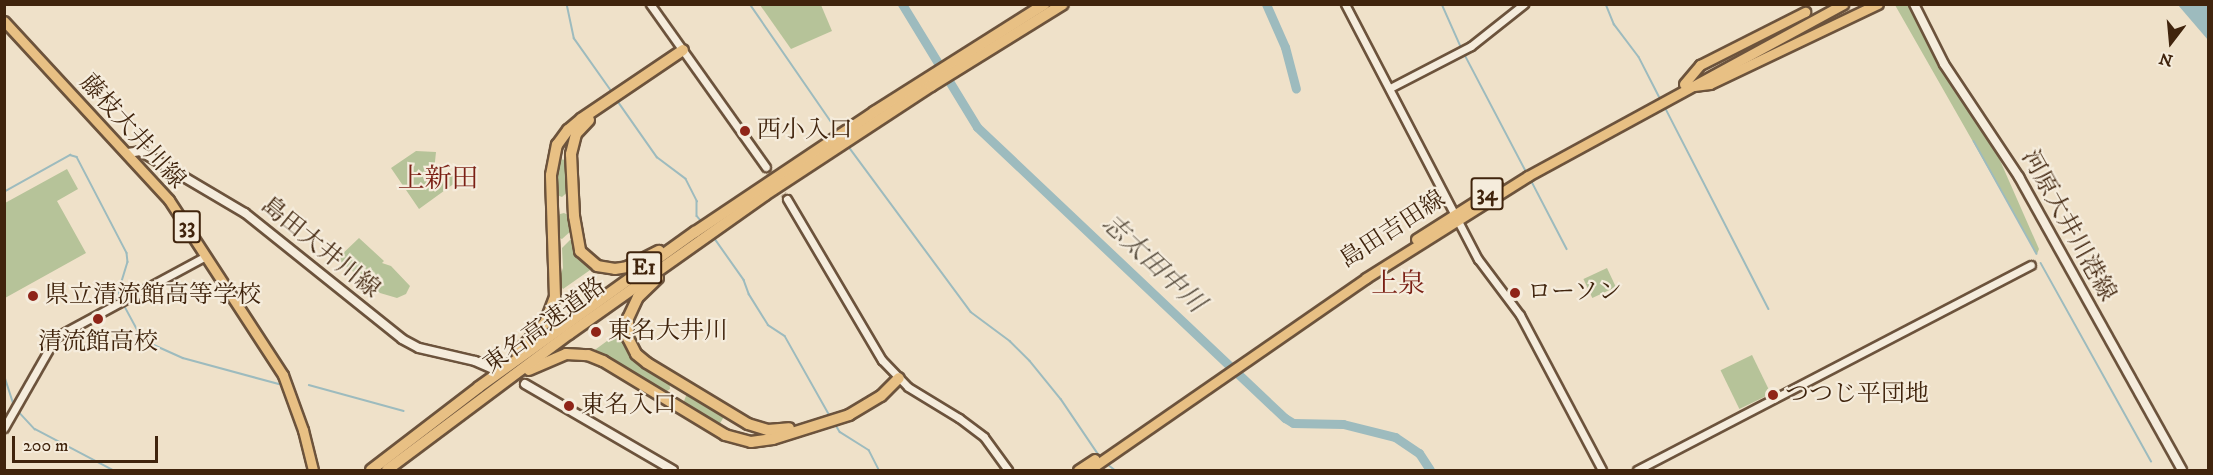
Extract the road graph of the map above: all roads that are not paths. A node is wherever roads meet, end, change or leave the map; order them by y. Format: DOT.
graph roads {
  1 [pos="650,4"];
  2 [pos="1045,4"];
  3 [pos="1063,4"];
  4 [pos="1345,4"];
  5 [pos="1524,4"];
  6 [pos="1843,4"];
  7 [pos="1878,4"];
  8 [pos="1914,4"];
  9 [pos="1805,12"];
  10 [pos="4,21"];
  11 [pos="683,50"];
  12 [pos="951,68"];
  13 [pos="1685,86"];
  14 [pos="1390,88"];
  15 [pos="128,153"];
  16 [pos="766,167"];
  17 [pos="787,199"];
  18 [pos="1456,217"];
  19 [pos="698,236"];
  20 [pos="206,256"];
  21 [pos="2031,265"];
  22 [pos="490,368"];
  23 [pos="1226,372"];
  24 [pos="899,378"];
  25 [pos="525,384"];
  26 [pos="479,387"];
  27 [pos="460,414"];
  28 [pos="4,428"];
  29 [pos="313,471"];
  30 [pos="371,471"];
  31 [pos="387,471"];
  32 [pos="673,471"];
  33 [pos="1008,471"];
  34 [pos="1078,471"];
  35 [pos="1089,471"];
  36 [pos="1602,471"];
  37 [pos="1637,471"];
  38 [pos="2182,471"];
  1 -- 11 [label="street"];
  2 -- 12 [label="highway, 東名高速道路 / E1"];
  3 -- 12 [label="highway, 東名高速道路 / E1"];
  4 -- 14 [label="street"];
  5 -- 14 [label="street"];
  6 -- 13 [label="main road, 島田吉田線 / 34"];
  7 -- 13 [label="main road"];
  8 -- 38 [label="main road, 河原大井川港線"];
  9 -- 13 [label="main road"];
  10 -- 15 [label="main road, 藤枝大井川線 / 33"];
  11 -- 16 [label="street"];
  11 -- 19 [label="highway"];
  11 -- 26 [label="highway"];
  12 -- 19 [label="highway, 東名高速道路 / E1"];
  13 -- 18 [label="main road, 島田吉田線 / 34"];
  14 -- 18 [label="street"];
  15 -- 20 [label="main road, 藤枝大井川線 / 33"];
  15 -- 22 [label="main road, 島田大井川線"];
  17 -- 24 [label="street"];
  18 -- 23 [label="main road, 島田吉田線 / 34"];
  18 -- 36 [label="street"];
  19 -- 24 [label="highway"];
  19 -- 26 [label="highway, 東名高速道路 / E1"];
  19 -- 27 [label="highway, 東名高速道路 / E1"];
  20 -- 28 [label="street"];
  20 -- 29 [label="main road, 藤枝大井川線 / 33"];
  21 -- 37 [label="street"];
  23 -- 34 [label="main road, 島田吉田線 / 34"];
  23 -- 35 [label="main road, 島田吉田線 / 34"];
  24 -- 27 [label="highway"];
  24 -- 33 [label="street"];
  25 -- 32 [label="main road"];
  26 -- 30 [label="highway, 東名高速道路 / E1"];
  27 -- 31 [label="highway, 東名高速道路 / E1"];
}
